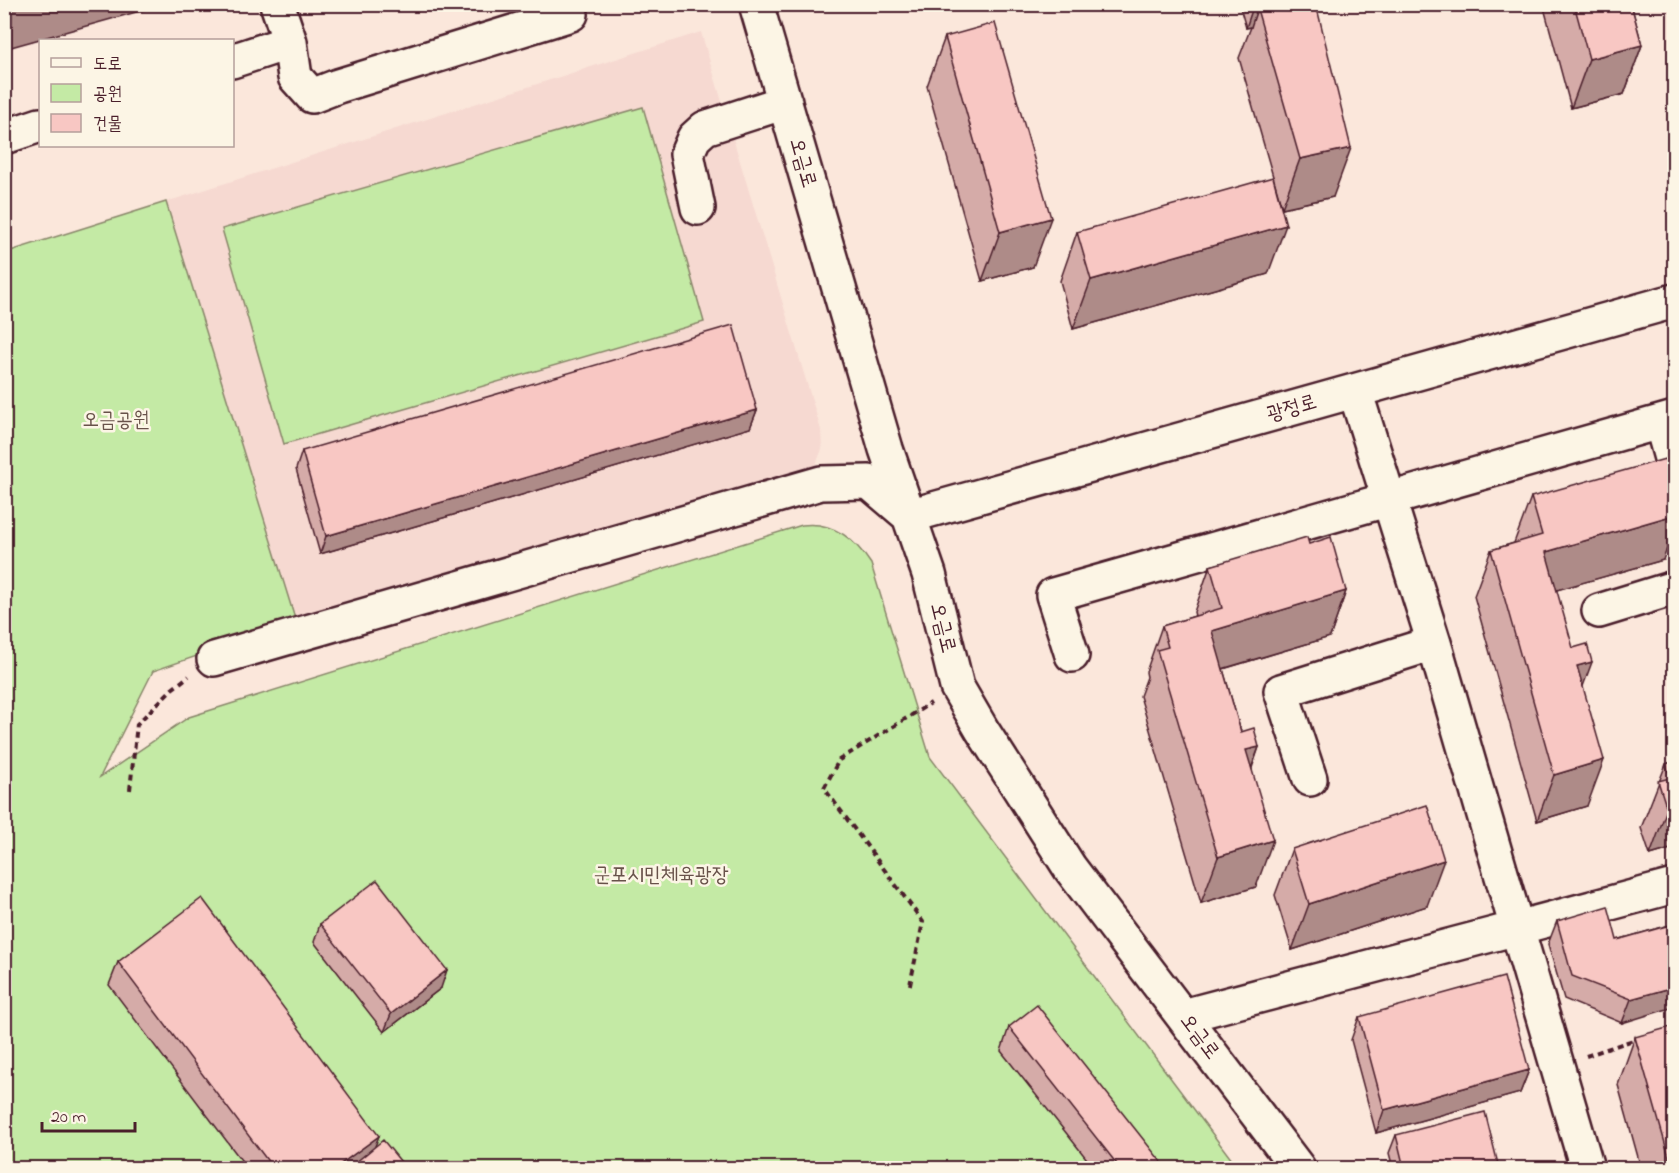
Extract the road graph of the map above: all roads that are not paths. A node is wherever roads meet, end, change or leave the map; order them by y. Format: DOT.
graph roads {
  1 [pos="278,4"];
  2 [pos="756,4"];
  3 [pos="571,14"];
  4 [pos="290,42"];
  5 [pos="234,60"];
  6 [pos="785,102"];
  7 [pos="39,125"];
  8 [pos="4,137"];
  9 [pos="698,208"];
  10 [pos="1674,301"];
  11 [pos="1355,391"];
  12 [pos="1668,420"];
  13 [pos="1674,469"];
  14 [pos="1390,498"];
  15 [pos="909,516"];
  16 [pos="1674,588"];
  17 [pos="1599,611"];
  18 [pos="1434,643"];
  19 [pos="1072,655"];
  20 [pos="214,658"];
  21 [pos="1310,778"];
  22 [pos="1674,886"];
  23 [pos="1516,928"];
  24 [pos="1183,1016"];
  25 [pos="1298,1168"];
  26 [pos="1587,1168"];
  1 -- 4 [label="street"];
  2 -- 6 [label="street, 오금로"];
  3 -- 4 [label="street"];
  4 -- 5 [label="street"];
  6 -- 9 [label="street"];
  6 -- 15 [label="street, 오금로"];
  7 -- 8 [label="street"];
  10 -- 11 [label="street, 광정로"];
  11 -- 14 [label="street"];
  11 -- 15 [label="street, 광정로"];
  12 -- 13 [label="street"];
  12 -- 14 [label="street"];
  14 -- 18 [label="street"];
  14 -- 19 [label="street"];
  15 -- 20 [label="street"];
  15 -- 24 [label="street, 오금로"];
  16 -- 17 [label="street"];
  18 -- 21 [label="street"];
  18 -- 23 [label="street"];
  22 -- 23 [label="street"];
  23 -- 24 [label="street"];
  23 -- 26 [label="street"];
  24 -- 25 [label="street, 오금로"];
}
